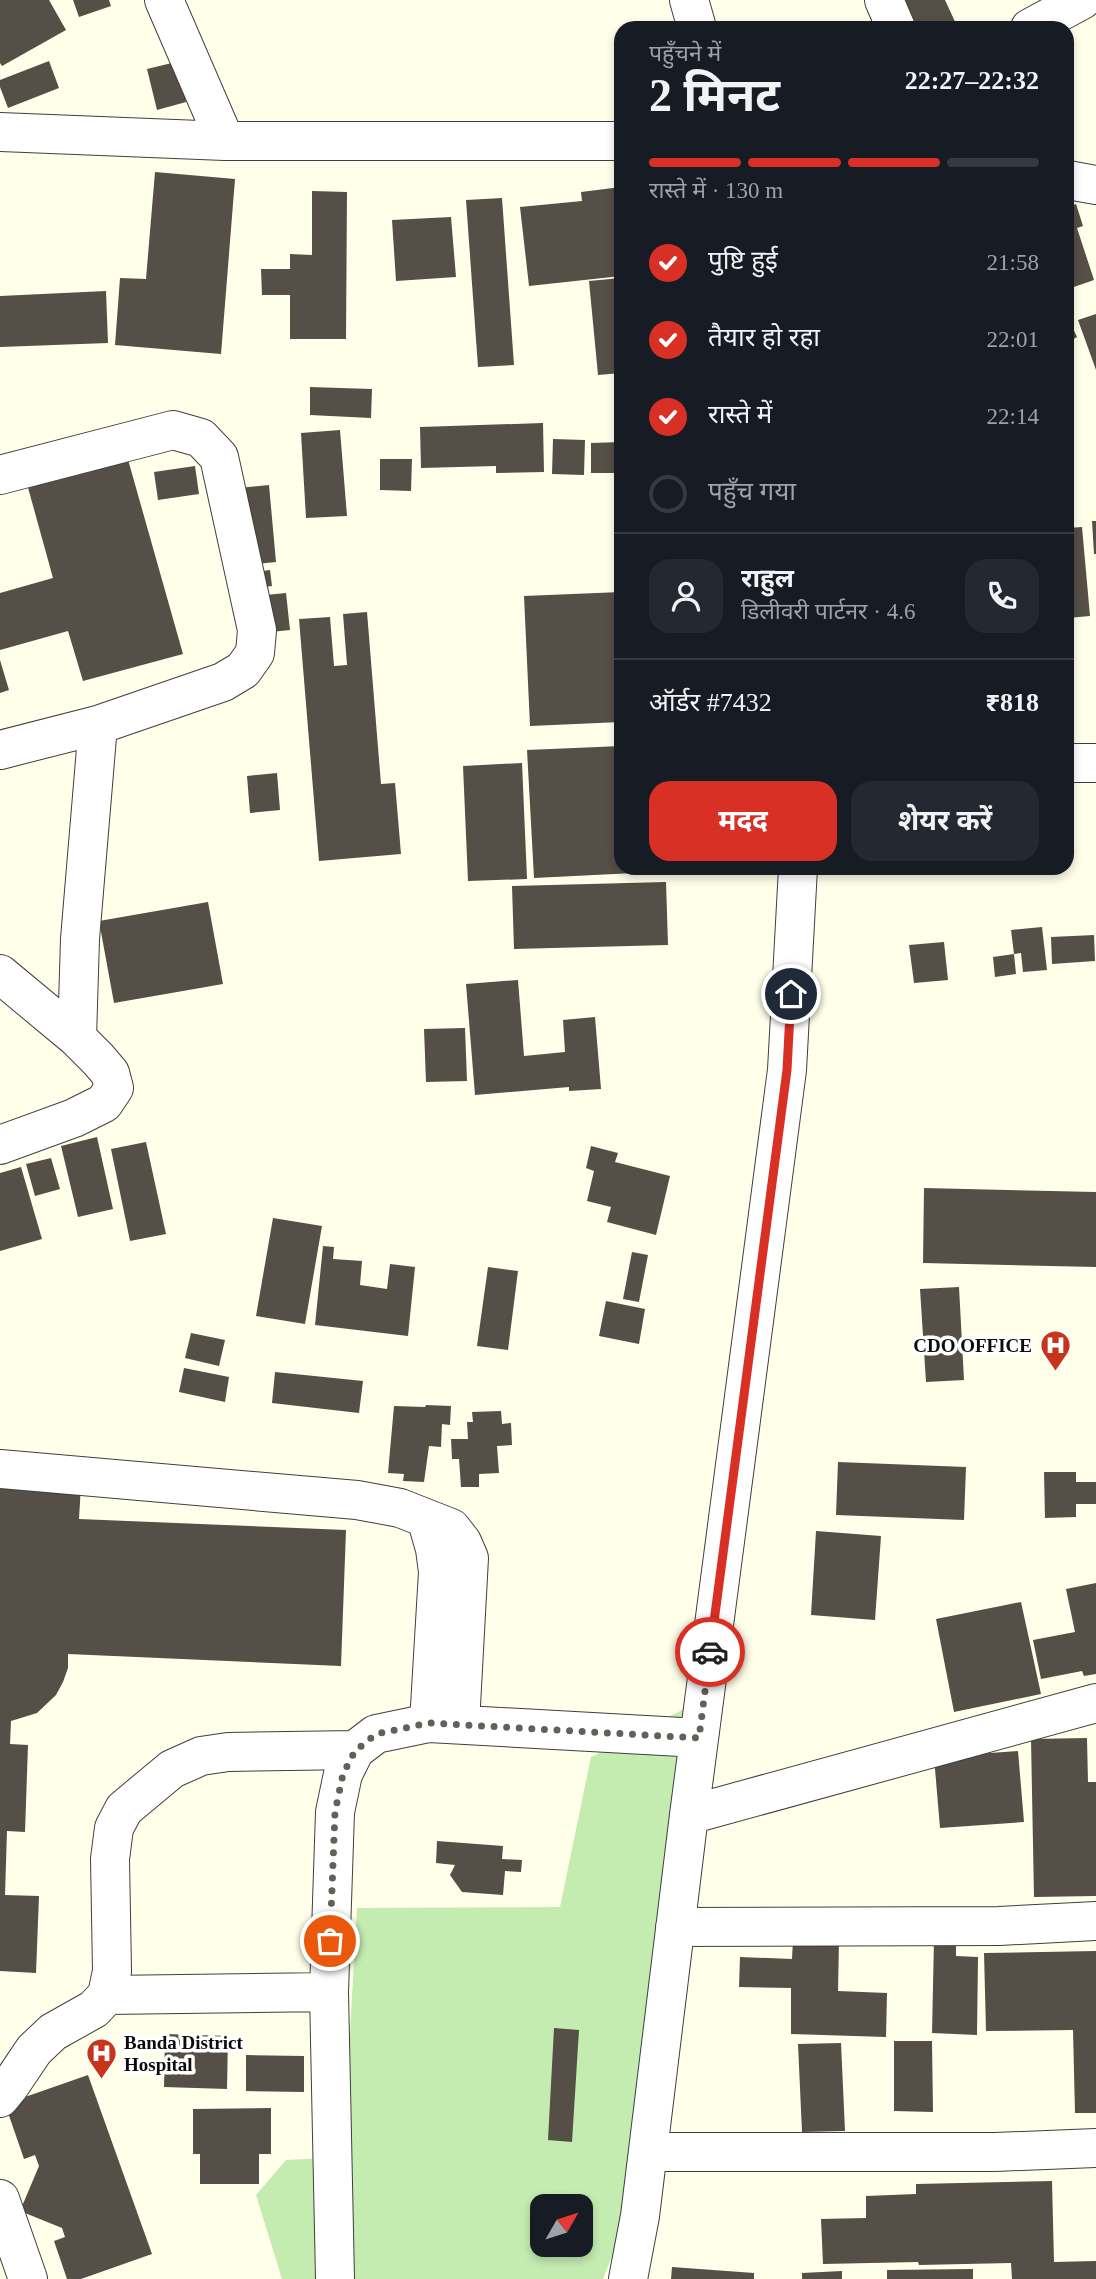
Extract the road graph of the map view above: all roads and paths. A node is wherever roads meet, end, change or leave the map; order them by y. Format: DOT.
graph roads {
  1 [pos="164,0"];
  2 [pos="689,0"];
  3 [pos="884,0"];
  4 [pos="1082,0"];
  5 [pos="695,21"];
  6 [pos="893,21"];
  7 [pos="1043,21"];
  8 [pos="0,132"];
  9 [pos="226,141"];
  10 [pos="614,141"];
  11 [pos="1074,181"];
  12 [pos="1096,185"];
  13 [pos="0,475"];
  14 [pos="99,725"];
  15 [pos="0,750"];
  16 [pos="1074,763"];
  17 [pos="1096,763"];
  18 [pos="798,875"];
  19 [pos="0,974"];
  20 [pos="76,1038"];
  21 [pos="0,1145"];
  22 [pos="0,1469"];
  23 [pos="1096,1703"];
  24 [pos="444,1724"];
  25 [pos="699,1738"];
  26 [pos="355,1751"];
  27 [pos="689,1815"];
  28 [pos="1096,1921"];
  29 [pos="675,1927"];
  30 [pos="329,1992"];
  31 [pos="107,1995"];
  32 [pos="0,2098"];
  33 [pos="1096,2148"];
  34 [pos="649,2151"];
  35 [pos="0,2199"];
  36 [pos="28,2279"];
  37 [pos="335,2279"];
  38 [pos="628,2279"];
  1 -- 9 [label="street"];
  2 -- 5 [label="street"];
  3 -- 6 [label="street"];
  4 -- 7 [label="street"];
  8 -- 9 [label="street"];
  9 -- 10 [label="street"];
  11 -- 12 [label="street"];
  13 -- 14 [label="street"];
  14 -- 15 [label="street"];
  14 -- 20 [label="street"];
  16 -- 17 [label="street"];
  18 -- 25 [label="street"];
  19 -- 20 [label="street"];
  20 -- 21 [label="street"];
  22 -- 24 [label="street"];
  23 -- 27 [label="street"];
  24 -- 25 [label="street"];
  24 -- 26 [label="street"];
  25 -- 27 [label="street"];
  26 -- 30 [label="street"];
  26 -- 31 [label="street"];
  27 -- 29 [label="street"];
  28 -- 29 [label="street"];
  29 -- 34 [label="street"];
  30 -- 31 [label="street"];
  30 -- 37 [label="street"];
  31 -- 32 [label="street"];
  33 -- 34 [label="street"];
  34 -- 38 [label="street"];
  35 -- 36 [label="street"];
}
